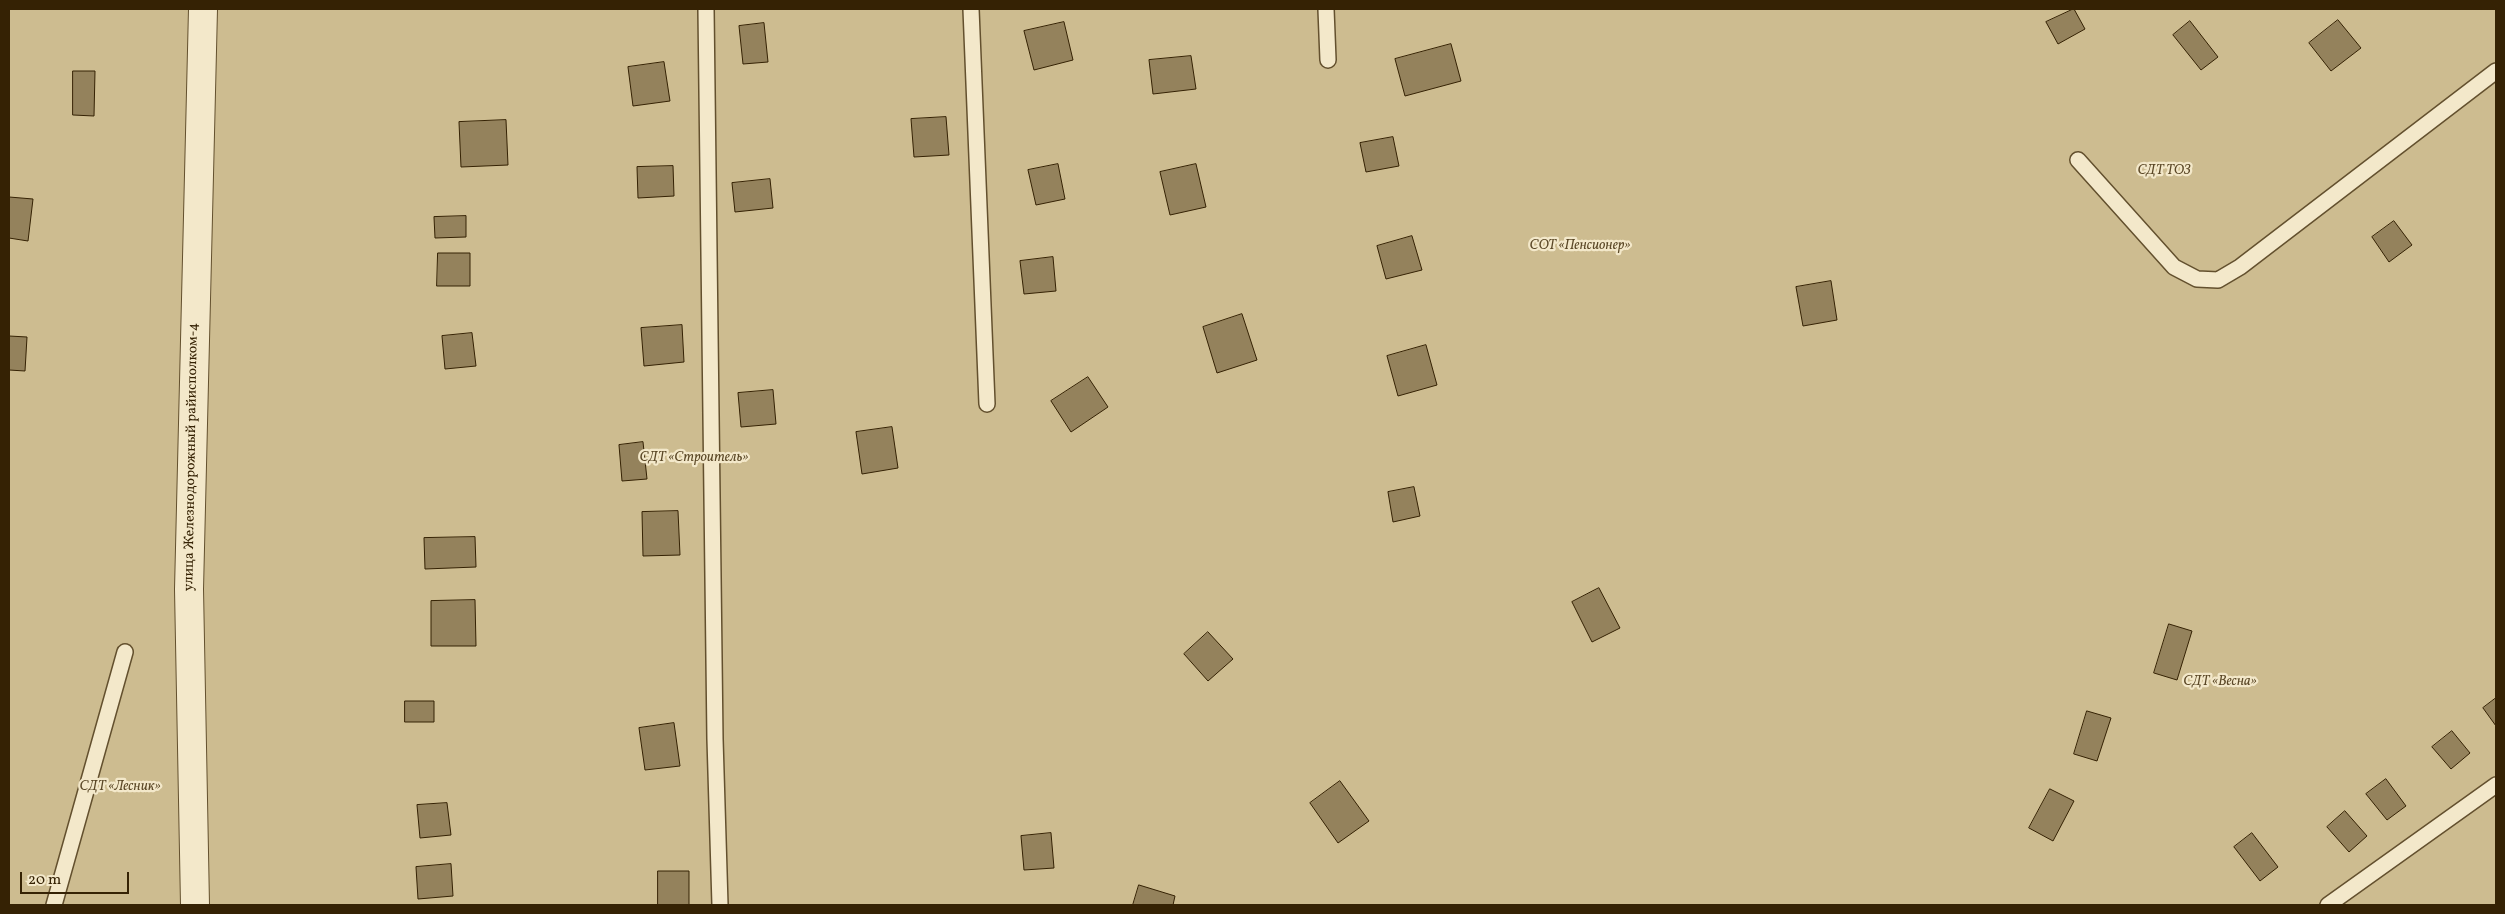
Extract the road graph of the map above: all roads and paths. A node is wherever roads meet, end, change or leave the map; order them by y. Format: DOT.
graph roads {
  1 [pos="203,9"];
  2 [pos="706,9"];
  3 [pos="971,9"];
  4 [pos="1326,9"];
  5 [pos="1328,60"];
  6 [pos="2496,71"];
  7 [pos="2078,160"];
  8 [pos="987,404"];
  9 [pos="125,652"];
  10 [pos="2496,785"];
  11 [pos="54,905"];
  12 [pos="195,905"];
  13 [pos="720,905"];
  14 [pos="2328,905"];
  1 -- 12 [label="street, улица Железнодорожный райисполком-4"];
  2 -- 13 [label="lane"];
  3 -- 8 [label="lane"];
  4 -- 5 [label="lane"];
  6 -- 7 [label="lane"];
  9 -- 11 [label="lane"];
  10 -- 14 [label="lane"];
}
